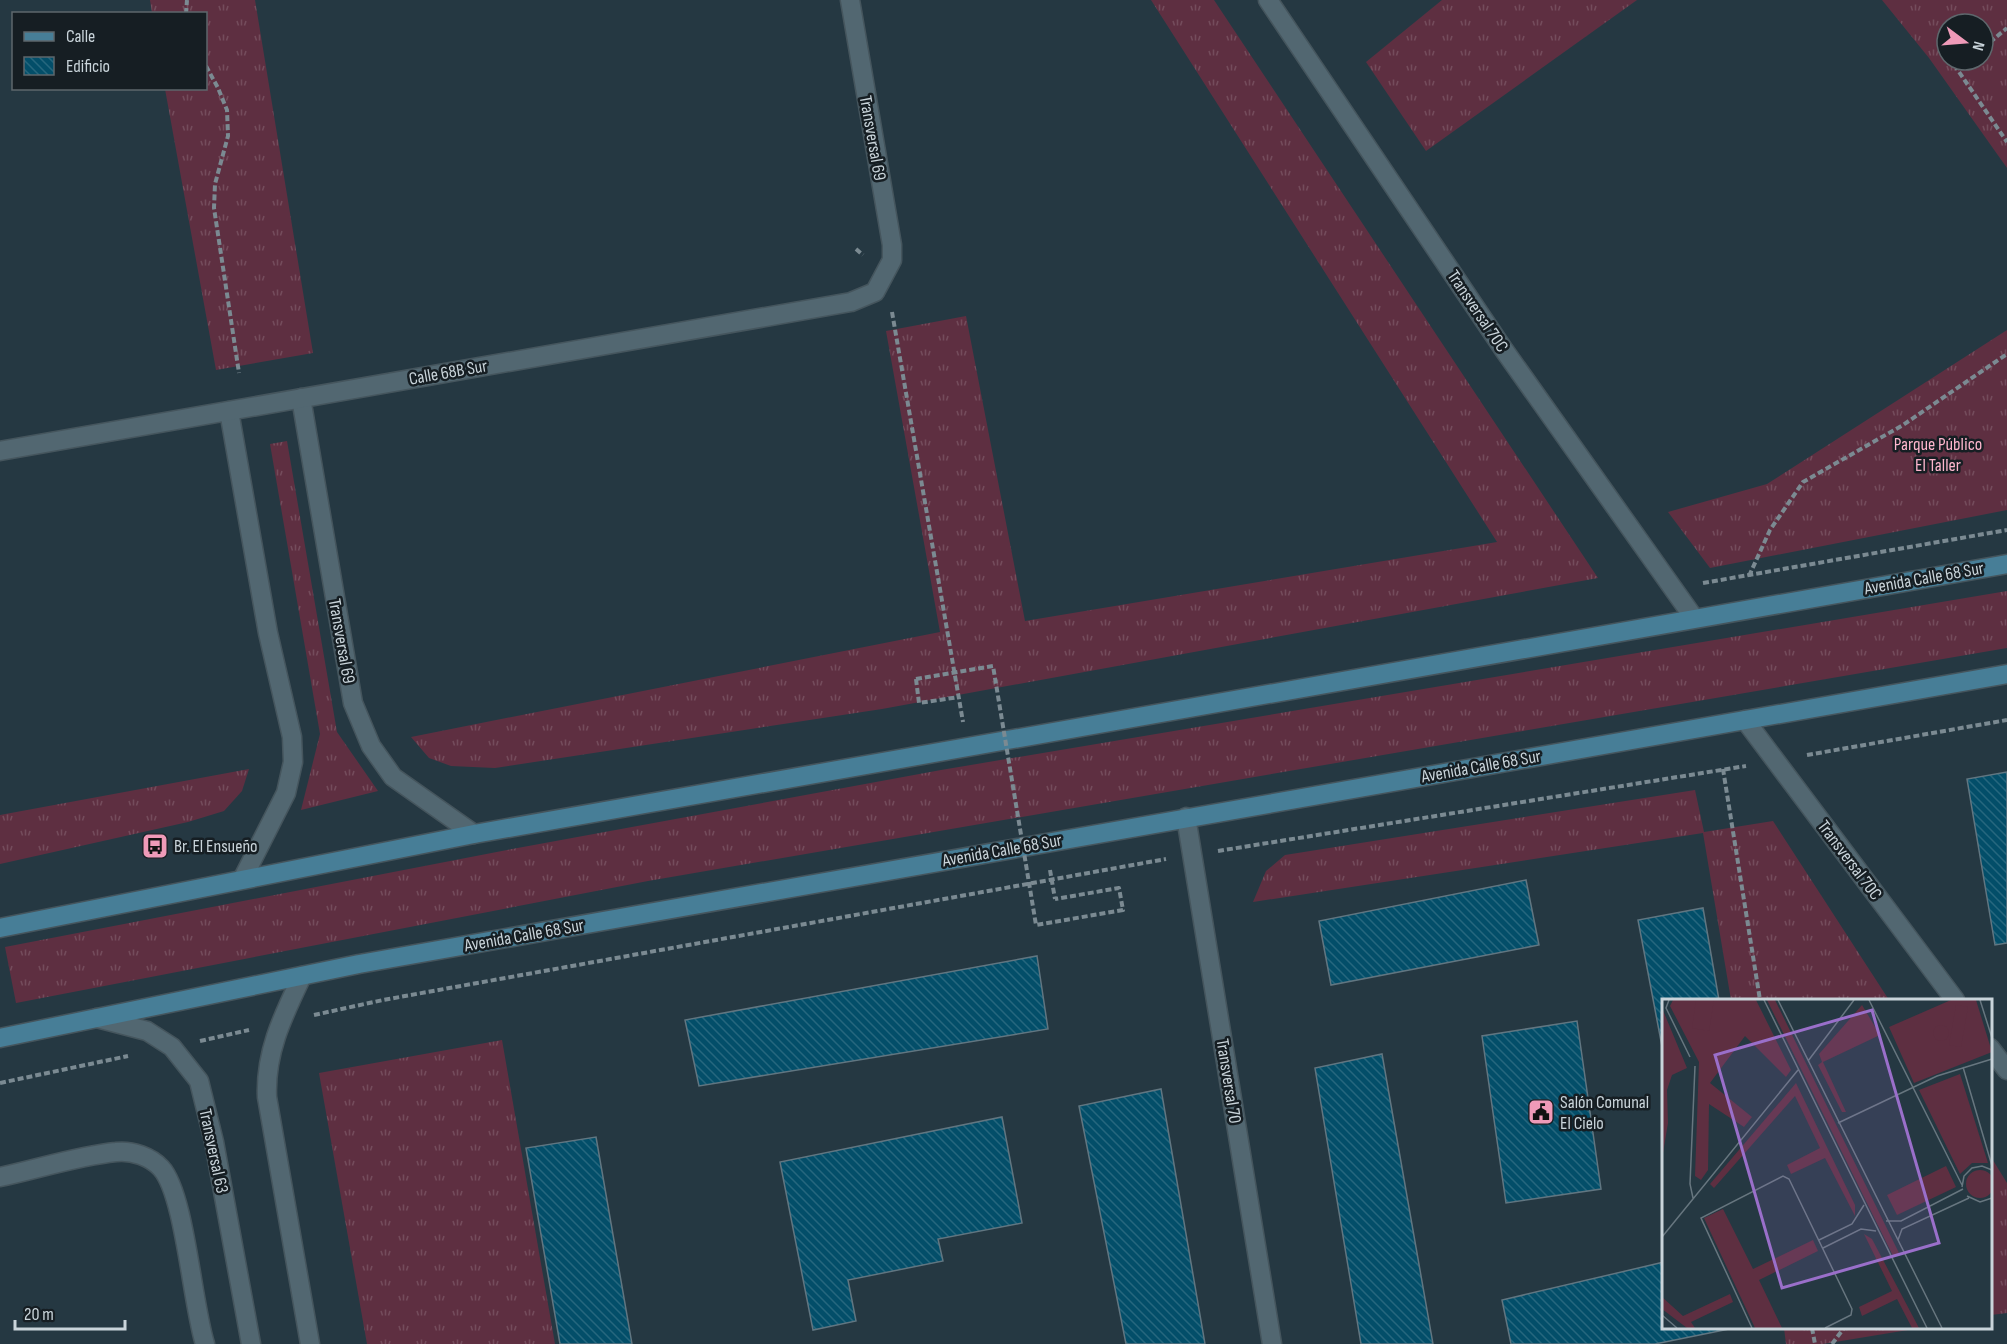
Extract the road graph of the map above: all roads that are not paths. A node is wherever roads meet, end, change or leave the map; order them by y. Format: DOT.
graph roads {
  1 [pos="850,0"];
  2 [pos="1268,0"];
  3 [pos="886,275"];
  4 [pos="301,398"];
  5 [pos="229,411"];
  6 [pos="0,451"];
  7 [pos="2007,564"];
  8 [pos="1694,618"];
  9 [pos="2007,674"];
  10 [pos="1745,720"];
  11 [pos="1186,818"];
  12 [pos="474,834"];
  13 [pos="243,878"];
  14 [pos="0,928"];
  15 [pos="302,976"];
  16 [pos="1954,999"];
  17 [pos="97,1018"];
  18 [pos="0,1038"];
  19 [pos="1992,1051"];
  20 [pos="2007,1070"];
  21 [pos="0,1177"];
  22 [pos="205,1344"];
  23 [pos="251,1344"];
  24 [pos="310,1344"];
  25 [pos="1272,1344"];
  1 -- 3 [label="street, Transversal 69"];
  2 -- 8 [label="street, Transversal 70C"];
  3 -- 4 [label="street, Calle 68B Sur"];
  4 -- 5 [label="street, Calle 68B Sur"];
  4 -- 12 [label="street, Transversal 69"];
  5 -- 6 [label="street, Calle 68B Sur"];
  5 -- 13 [label="street"];
  7 -- 8 [label="main road, Avenida Calle 68 Sur"];
  8 -- 12 [label="main road, Avenida Calle 68 Sur"];
  9 -- 10 [label="main road, Avenida Calle 68 Sur"];
  10 -- 11 [label="main road, Avenida Calle 68 Sur"];
  10 -- 16 [label="street, Transversal 70C"];
  11 -- 15 [label="main road, Avenida Calle 68 Sur"];
  11 -- 25 [label="street, Transversal 70"];
  12 -- 13 [label="main road, Avenida Calle 68 Sur"];
  13 -- 14 [label="main road, Avenida Calle 68 Sur"];
  15 -- 17 [label="main road, Avenida Calle 68 Sur"];
  15 -- 24 [label="street"];
  17 -- 18 [label="main road, Avenida Calle 68 Sur"];
  17 -- 23 [label="street, Transversal 63"];
  19 -- 20 [label="street"];
  21 -- 22 [label="street"];
}
